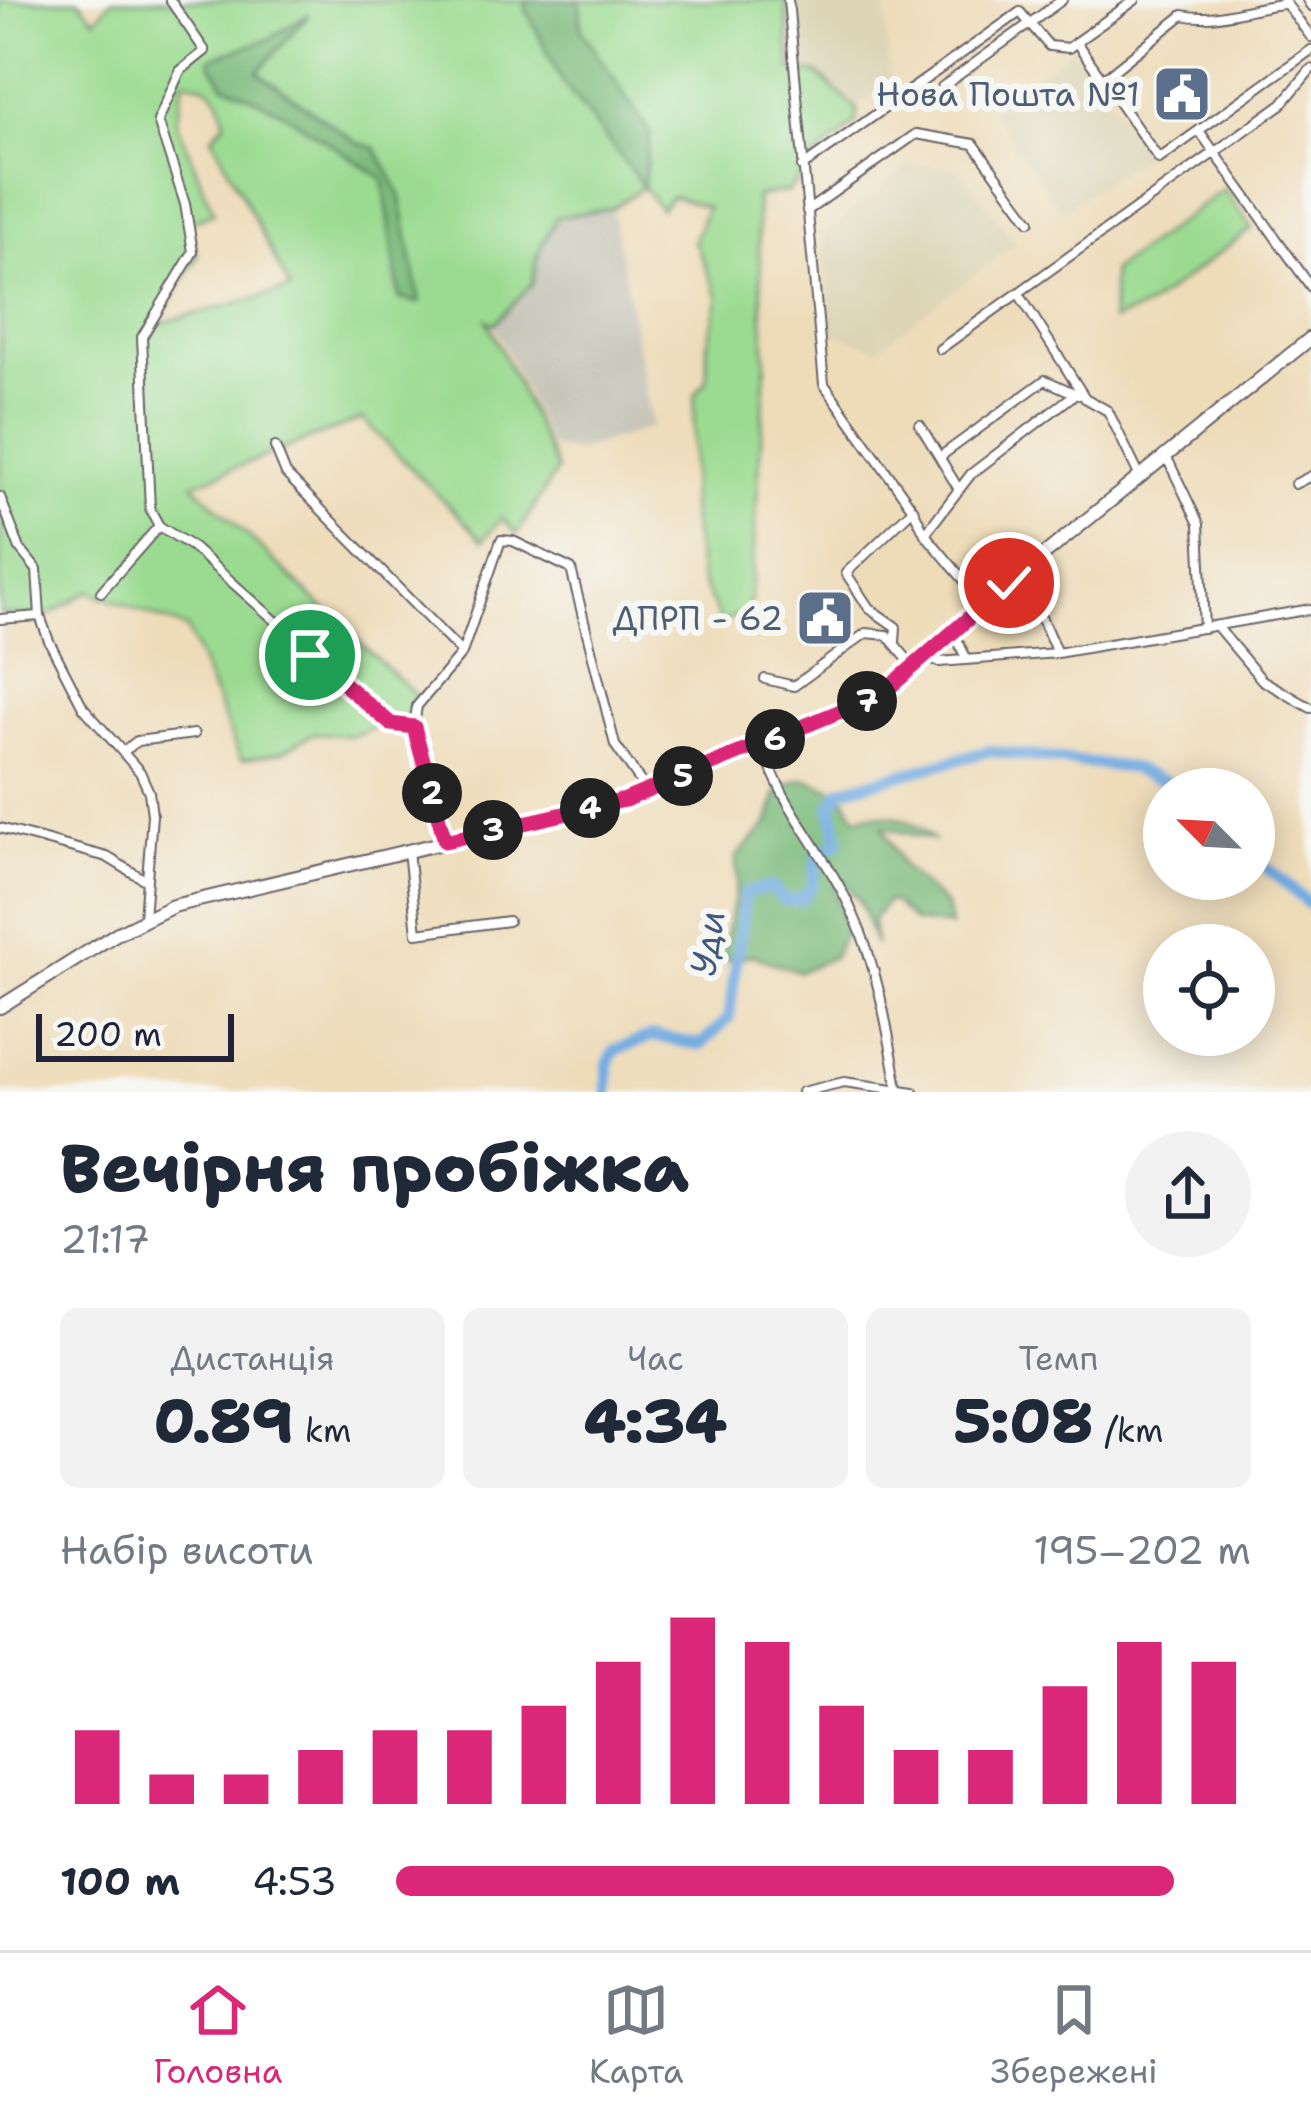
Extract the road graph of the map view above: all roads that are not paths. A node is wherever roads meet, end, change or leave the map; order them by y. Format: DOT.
graph roads {
  1 [pos="170,0"];
  2 [pos="788,0"];
  3 [pos="1062,0"];
  4 [pos="1135,0"];
  5 [pos="1284,2"];
  6 [pos="1030,23"];
  7 [pos="1311,37"];
  8 [pos="1076,42"];
  9 [pos="1311,50"];
  10 [pos="1311,69"];
  11 [pos="1103,79"];
  12 [pos="941,87"];
  13 [pos="1200,132"];
  14 [pos="1214,152"];
  15 [pos="802,167"];
  16 [pos="806,212"];
  17 [pos="1030,221"];
  18 [pos="1311,287"];
  19 [pos="1019,293"];
  20 [pos="1311,338"];
  21 [pos="940,350"];
  22 [pos="1080,396"];
  23 [pos="920,425"];
  24 [pos="275,447"];
  25 [pos="941,456"];
  26 [pos="1169,462"];
  27 [pos="1139,475"];
  28 [pos="1311,476"];
  29 [pos="1294,484"];
  30 [pos="958,488"];
  31 [pos="0,497"];
  32 [pos="914,509"];
  33 [pos="159,526"];
  34 [pos="925,534"];
  35 [pos="1009,583"];
  36 [pos="100,592"];
  37 [pos="984,604"];
  38 [pos="1311,609"];
  39 [pos="40,616"];
  40 [pos="0,619"];
  41 [pos="1204,628"];
  42 [pos="1219,629"];
  43 [pos="953,631"];
  44 [pos="895,642"];
  45 [pos="462,652"];
  46 [pos="1057,653"];
  47 [pos="966,658"];
  48 [pos="919,663"];
  49 [pos="765,679"];
  50 [pos="1311,708"];
  51 [pos="414,727"];
  52 [pos="194,734"];
  53 [pos="762,744"];
  54 [pos="123,752"];
  55 [pos="647,791"];
  56 [pos="0,828"];
  57 [pos="445,841"];
  58 [pos="408,850"];
  59 [pos="145,880"];
  60 [pos="144,918"];
  61 [pos="508,921"];
  62 [pos="0,1006"];
  63 [pos="898,1088"];
  64 [pos="802,1092"];
  65 [pos="914,1092"];
  1 -- 33 [label="street"];
  2 -- 15 [label="street"];
  3 -- 6 [label="street"];
  4 -- 8 [label="street"];
  5 -- 7 [label="street"];
  5 -- 11 [label="street"];
  6 -- 8 [label="street"];
  6 -- 12 [label="street"];
  6 -- 15 [label="street"];
  8 -- 11 [label="street"];
  9 -- 13 [label="street"];
  10 -- 14 [label="street"];
  11 -- 13 [label="street"];
  13 -- 14 [label="street"];
  14 -- 18 [label="street"];
  14 -- 19 [label="street"];
  15 -- 16 [label="street"];
  16 -- 17 [label="street"];
  16 -- 32 [label="street"];
  19 -- 21 [label="street"];
  19 -- 22 [label="street"];
  20 -- 27 [label="main road"];
  22 -- 25 [label="street"];
  22 -- 27 [label="street"];
  22 -- 30 [label="street"];
  23 -- 25 [label="street"];
  24 -- 45 [label="street"];
  25 -- 30 [label="street"];
  26 -- 41 [label="street"];
  27 -- 35 [label="main road"];
  28 -- 29 [label="street"];
  30 -- 34 [label="street"];
  31 -- 39 [label="street"];
  32 -- 34 [label="street"];
  32 -- 44 [label="street"];
  33 -- 36 [label="street"];
  33 -- 51 [label="street"];
  34 -- 37 [label="street"];
  35 -- 37 [label="main road"];
  35 -- 46 [label="street"];
  37 -- 43 [label="main road"];
  38 -- 42 [label="street"];
  39 -- 40 [label="street"];
  39 -- 54 [label="street"];
  41 -- 42 [label="street"];
  41 -- 46 [label="street"];
  42 -- 50 [label="street"];
  43 -- 47 [label="street"];
  43 -- 48 [label="main road"];
  44 -- 48 [label="street"];
  44 -- 49 [label="street"];
  45 -- 51 [label="street"];
  45 -- 55 [label="street"];
  46 -- 47 [label="street"];
  47 -- 48 [label="street"];
  48 -- 53 [label="main road"];
  51 -- 57 [label="street"];
  52 -- 54 [label="street"];
  53 -- 55 [label="main road"];
  53 -- 63 [label="street"];
  54 -- 59 [label="street"];
  55 -- 57 [label="main road"];
  56 -- 59 [label="street"];
  57 -- 58 [label="main road"];
  58 -- 60 [label="main road"];
  58 -- 61 [label="street"];
  59 -- 60 [label="street"];
  60 -- 62 [label="main road"];
  63 -- 64 [label="street"];
  63 -- 65 [label="street"];
}
